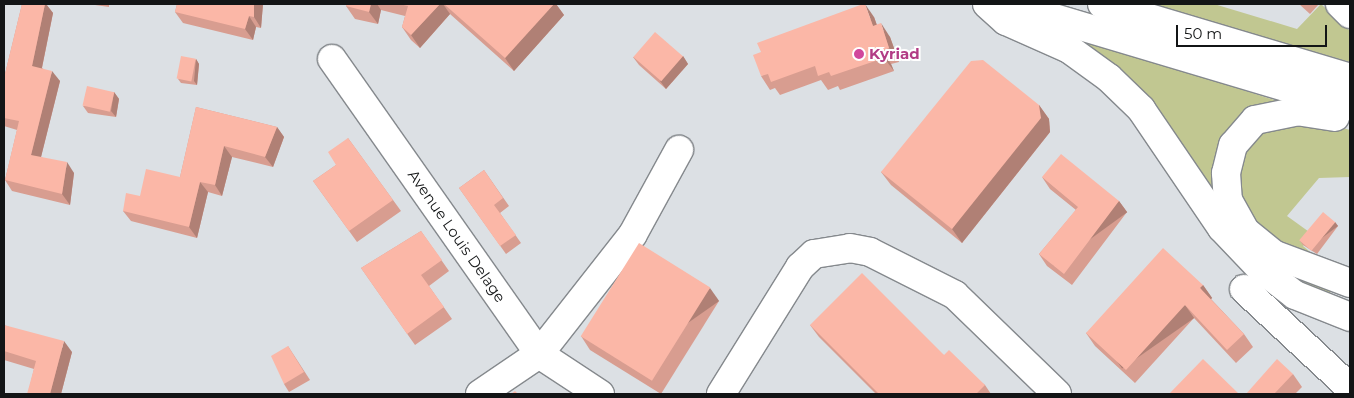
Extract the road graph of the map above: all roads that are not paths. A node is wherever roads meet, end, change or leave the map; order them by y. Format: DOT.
graph roads {
  1 [pos="987,4"];
  2 [pos="1007,4"];
  3 [pos="1102,4"];
  4 [pos="1340,4"];
  5 [pos="1350,14"];
  6 [pos="332,59"];
  7 [pos="1350,78"];
  8 [pos="1350,106"];
  9 [pos="1350,122"];
  10 [pos="679,150"];
  11 [pos="1350,283"];
  12 [pos="1244,289"];
  13 [pos="1350,317"];
  14 [pos="539,354"];
  15 [pos="1350,388"];
  16 [pos="480,394"];
  17 [pos="600,394"];
  18 [pos="721,394"];
  19 [pos="1057,394"];
  1 -- 13 [label="main road"];
  2 -- 8 [label="main road"];
  3 -- 7 [label="main road"];
  4 -- 5 [label="main road"];
  6 -- 14 [label="main road, Avenue Louis Delage"];
  9 -- 11 [label="main road"];
  10 -- 14 [label="main road"];
  12 -- 15 [label="main road"];
  14 -- 16 [label="main road"];
  14 -- 17 [label="main road, Avenue Louis Delage"];
  18 -- 19 [label="main road"];
}
